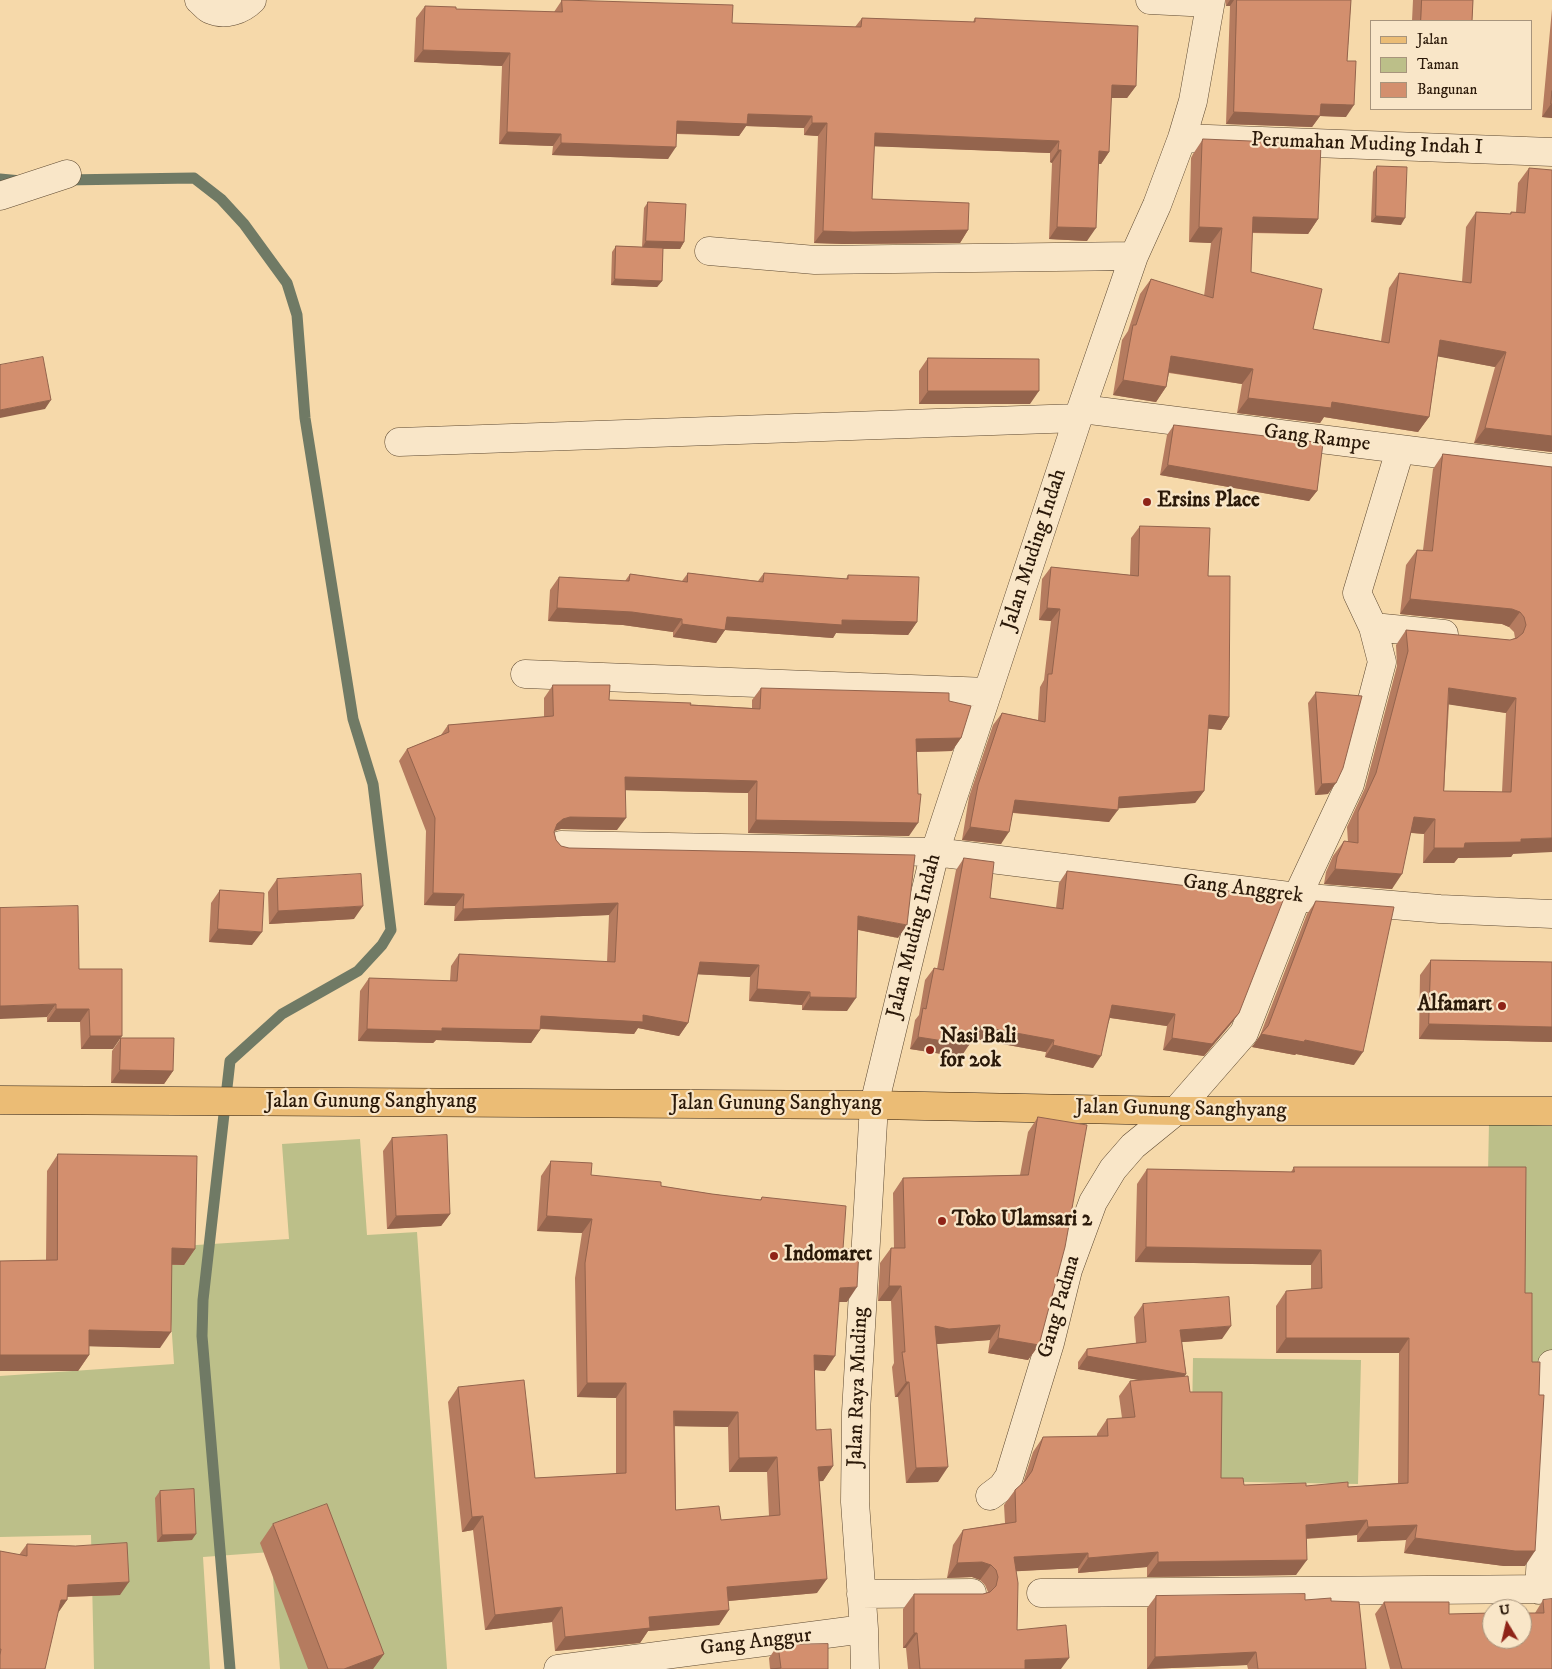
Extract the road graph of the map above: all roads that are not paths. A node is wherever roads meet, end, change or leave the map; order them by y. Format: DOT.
graph roads {
  1 [pos="199,0"];
  2 [pos="252,0"];
  3 [pos="1150,0"];
  4 [pos="1211,1"];
  5 [pos="1182,138"];
  6 [pos="1552,152"];
  7 [pos="68,174"];
  8 [pos="0,196"];
  9 [pos="709,251"];
  10 [pos="1134,256"];
  11 [pos="1080,414"];
  12 [pos="398,442"];
  13 [pos="1400,450"];
  14 [pos="1552,468"];
  15 [pos="1373,627"];
  16 [pos="1471,636"];
  17 [pos="525,674"];
  18 [pos="988,692"];
  19 [pos="560,845"];
  20 [pos="935,852"];
  21 [pos="1297,897"];
  22 [pos="1552,914"];
  23 [pos="0,1100"];
  24 [pos="874,1105"];
  25 [pos="1552,1111"];
  26 [pos="1176,1112"];
  27 [pos="1552,1371"];
  28 [pos="990,1496"];
  29 [pos="1545,1590"];
  30 [pos="972,1593"];
  31 [pos="1041,1593"];
  32 [pos="861,1594"];
  33 [pos="864,1629"];
  34 [pos="558,1669"];
  35 [pos="865,1669"];
  1 -- 2 [label="street"];
  3 -- 4 [label="street"];
  4 -- 5 [label="street, Jalan Muding Indah"];
  5 -- 6 [label="street, Perumahan Muding Indah I"];
  5 -- 10 [label="street, Jalan Muding Indah"];
  7 -- 8 [label="street"];
  9 -- 10 [label="street"];
  10 -- 11 [label="street, Jalan Muding Indah"];
  11 -- 12 [label="street, Gang Rampe"];
  11 -- 13 [label="street, Gang Rampe"];
  11 -- 18 [label="street, Jalan Muding Indah"];
  13 -- 14 [label="street, Gang Rampe"];
  13 -- 15 [label="street, Gang Padma"];
  15 -- 16 [label="street"];
  15 -- 21 [label="street, Gang Padma"];
  17 -- 18 [label="street"];
  18 -- 20 [label="street, Jalan Muding Indah"];
  19 -- 20 [label="street, Gang Anggrek"];
  20 -- 21 [label="street, Gang Anggrek"];
  20 -- 24 [label="street, Jalan Muding Indah"];
  21 -- 22 [label="street, Gang Anggrek"];
  21 -- 26 [label="street, Gang Padma"];
  23 -- 24 [label="main road, Jalan Gunung Sanghyang"];
  24 -- 26 [label="main road, Jalan Gunung Sanghyang"];
  24 -- 32 [label="street, Jalan Raya Muding"];
  25 -- 26 [label="main road, Jalan Gunung Sanghyang"];
  26 -- 28 [label="street, Gang Padma"];
  27 -- 29 [label="street"];
  29 -- 31 [label="street"];
  30 -- 32 [label="street"];
  32 -- 33 [label="street, Jalan Raya Muding"];
  33 -- 34 [label="street, Gang Anggur"];
  33 -- 35 [label="street, Jalan Raya Muding"];
}
